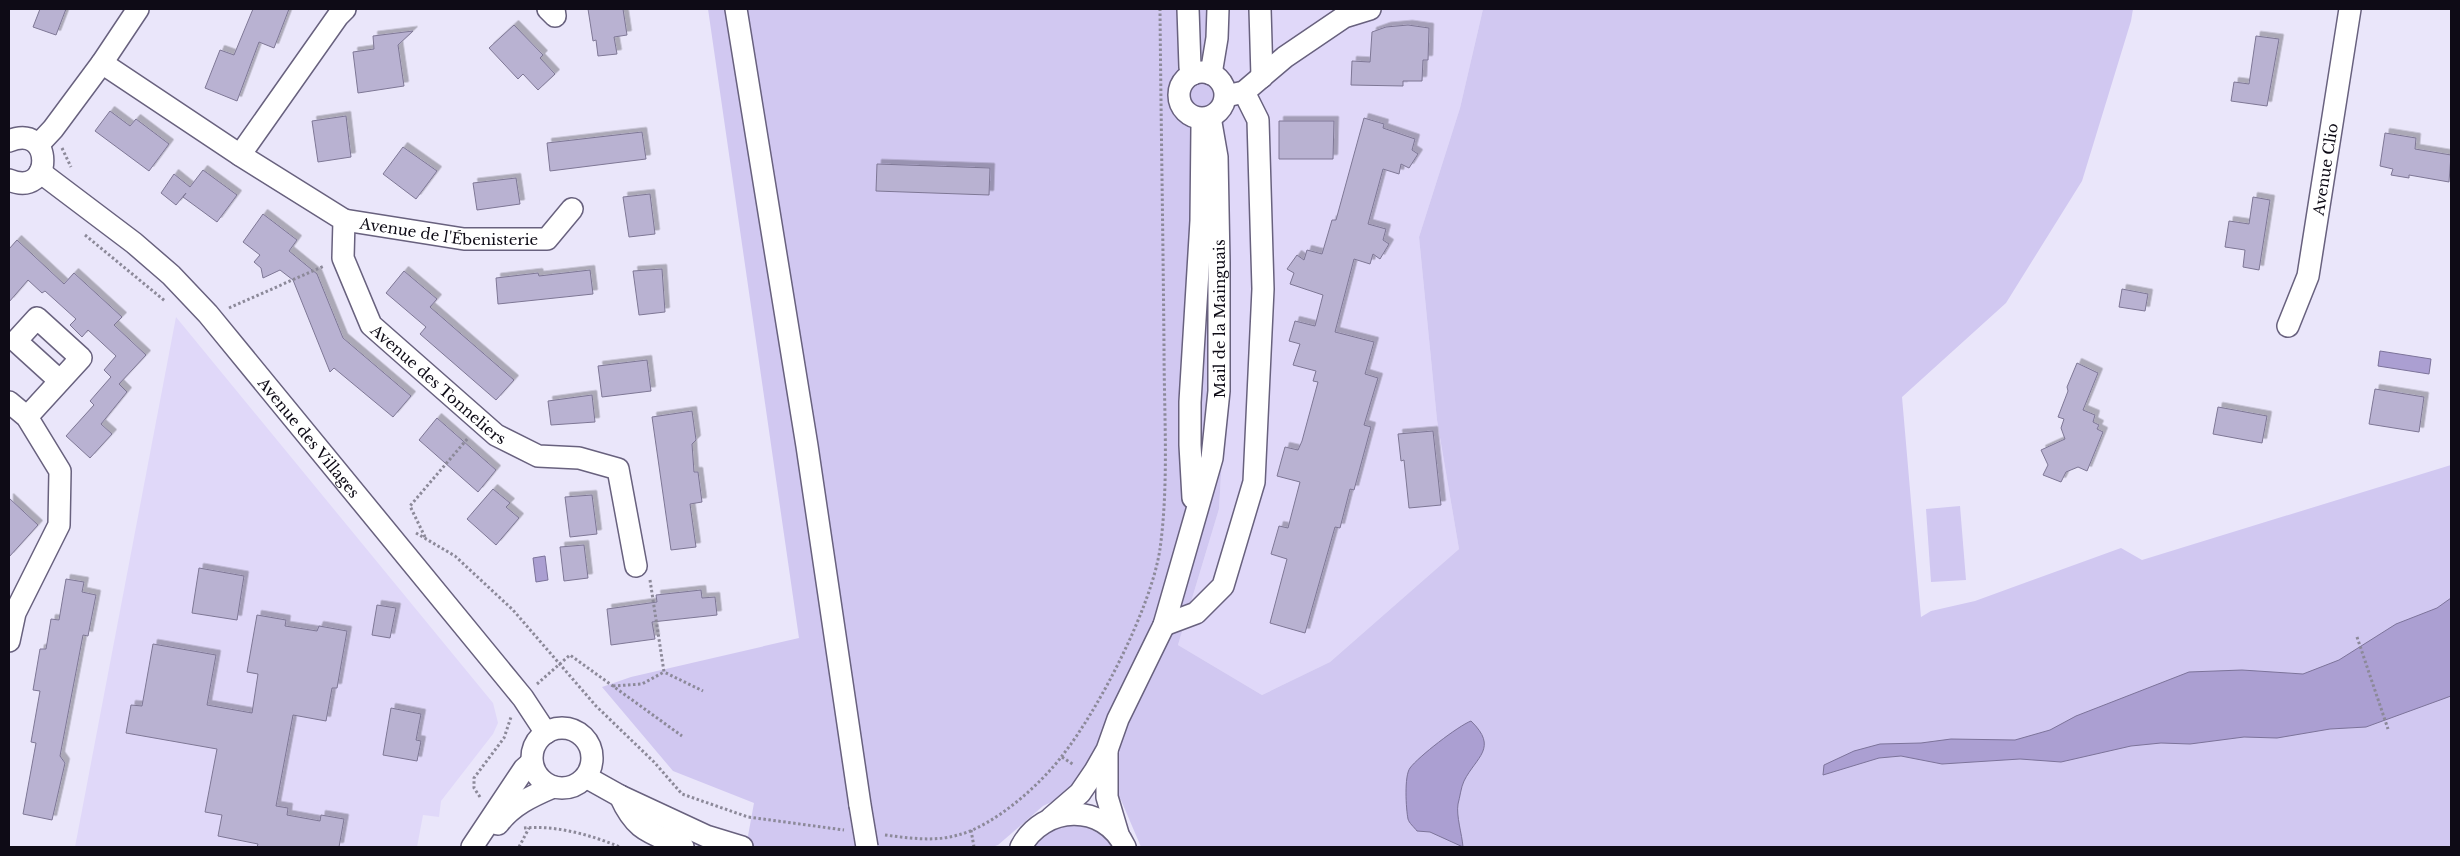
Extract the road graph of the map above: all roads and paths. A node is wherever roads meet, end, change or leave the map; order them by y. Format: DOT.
graph roads {
  1 [pos="138,9"];
  2 [pos="346,9"];
  3 [pos="548,9"];
  4 [pos="554,9"];
  5 [pos="736,9"];
  6 [pos="1160,9"];
  7 [pos="1188,9"];
  8 [pos="1218,9"];
  9 [pos="1260,9"];
  10 [pos="1370,9"];
  11 [pos="2350,9"];
  12 [pos="102,63"];
  13 [pos="1202,74"];
  14 [pos="1262,77"];
  15 [pos="1235,94"];
  16 [pos="1206,118"];
  17 [pos="9,140"];
  18 [pos="38,145"];
  19 [pos="240,155"];
  20 [pos="40,172"];
  21 [pos="9,180"];
  22 [pos="572,209"];
  23 [pos="344,220"];
  24 [pos="80,231"];
  25 [pos="343,258"];
  26 [pos="171,307"];
  27 [pos="226,310"];
  28 [pos="2288,326"];
  29 [pos="60,381"];
  30 [pos="9,402"];
  31 [pos="27,418"];
  32 [pos="482,423"];
  33 [pos="1194,518"];
  34 [pos="426,539"];
  35 [pos="642,570"];
  36 [pos="1164,625"];
  37 [pos="2357,637"];
  38 [pos="9,640"];
  39 [pos="560,663"];
  40 [pos="664,672"];
  41 [pos="613,686"];
  42 [pos="704,691"];
  43 [pos="523,698"];
  44 [pos="2388,729"];
  45 [pos="546,733"];
  46 [pos="682,736"];
  47 [pos="1107,750"];
  48 [pos="532,762"];
  49 [pos="586,777"];
  50 [pos="553,787"];
  51 [pos="620,796"];
  52 [pos="500,813"];
  53 [pos="1051,818"];
  54 [pos="529,827"];
  55 [pos="848,830"];
  56 [pos="971,830"];
  57 [pos="872,841"];
  58 [pos="1122,841"];
  59 [pos="1020,844"];
  60 [pos="472,847"];
  61 [pos="484,847"];
  62 [pos="519,847"];
  63 [pos="620,847"];
  64 [pos="683,847"];
  65 [pos="742,847"];
  66 [pos="974,847"];
  1 -- 12 [label="street"];
  2 -- 19 [label="street"];
  3 -- 4 [label="street"];
  5 -- 57 [label="street, bridge"];
  6 -- 56 [label="path"];
  7 -- 13 [label="street"];
  8 -- 13 [label="street"];
  9 -- 14 [label="street"];
  10 -- 14 [label="street"];
  11 -- 28 [label="street, Avenue Clio"];
  12 -- 18 [label="street"];
  12 -- 19 [label="street"];
  13 -- 15 [label="street"];
  13 -- 16 [label="street"];
  14 -- 15 [label="street"];
  15 -- 16 [label="street"];
  15 -- 36 [label="street"];
  16 -- 33 [label="street, Mail de la Mainguais"];
  16 -- 33 [label="street, Mail de la Mainguais"];
  17 -- 18 [label="street"];
  18 -- 20 [label="street"];
  19 -- 23 [label="street"];
  20 -- 21 [label="street"];
  20 -- 43 [label="street, Avenue des Villages"];
  22 -- 23 [label="street, Avenue de l'Ébenisterie"];
  23 -- 25 [label="street, Avenue des Tonneliers"];
  24 -- 26 [label="path"];
  25 -- 27 [label="path"];
  25 -- 32 [label="street, Avenue des Tonneliers"];
  29 -- 31 [label="street"];
  30 -- 31 [label="street"];
  31 -- 38 [label="street"];
  32 -- 34 [label="path"];
  32 -- 35 [label="street, Avenue des Tonneliers"];
  33 -- 36 [label="street, Mail de la Mainguais"];
  35 -- 40 [label="path"];
  36 -- 47 [label="street, Mail de la Mainguais"];
  37 -- 44 [label="path"];
  39 -- 41 [label="path"];
  39 -- 43 [label="path"];
  39 -- 55 [label="path"];
  40 -- 41 [label="path"];
  40 -- 42 [label="path"];
  41 -- 46 [label="path"];
  43 -- 45 [label="street, Avenue des Villages"];
  43 -- 52 [label="path"];
  45 -- 48 [label="street"];
  45 -- 49 [label="street"];
  47 -- 53 [label="street, Mail de la Mainguais"];
  47 -- 58 [label="street, Mail de la Mainguais"];
  48 -- 50 [label="street"];
  48 -- 52 [label="street"];
  49 -- 50 [label="street"];
  49 -- 51 [label="street"];
  50 -- 52 [label="street"];
  51 -- 64 [label="street"];
  51 -- 65 [label="street"];
  52 -- 54 [label="path"];
  52 -- 60 [label="street"];
  52 -- 61 [label="street"];
  53 -- 58 [label="street"];
  53 -- 59 [label="street, Mail de la Mainguais"];
  54 -- 62 [label="path"];
  54 -- 63 [label="path"];
  56 -- 57 [label="path"];
  56 -- 66 [label="path"];
}
